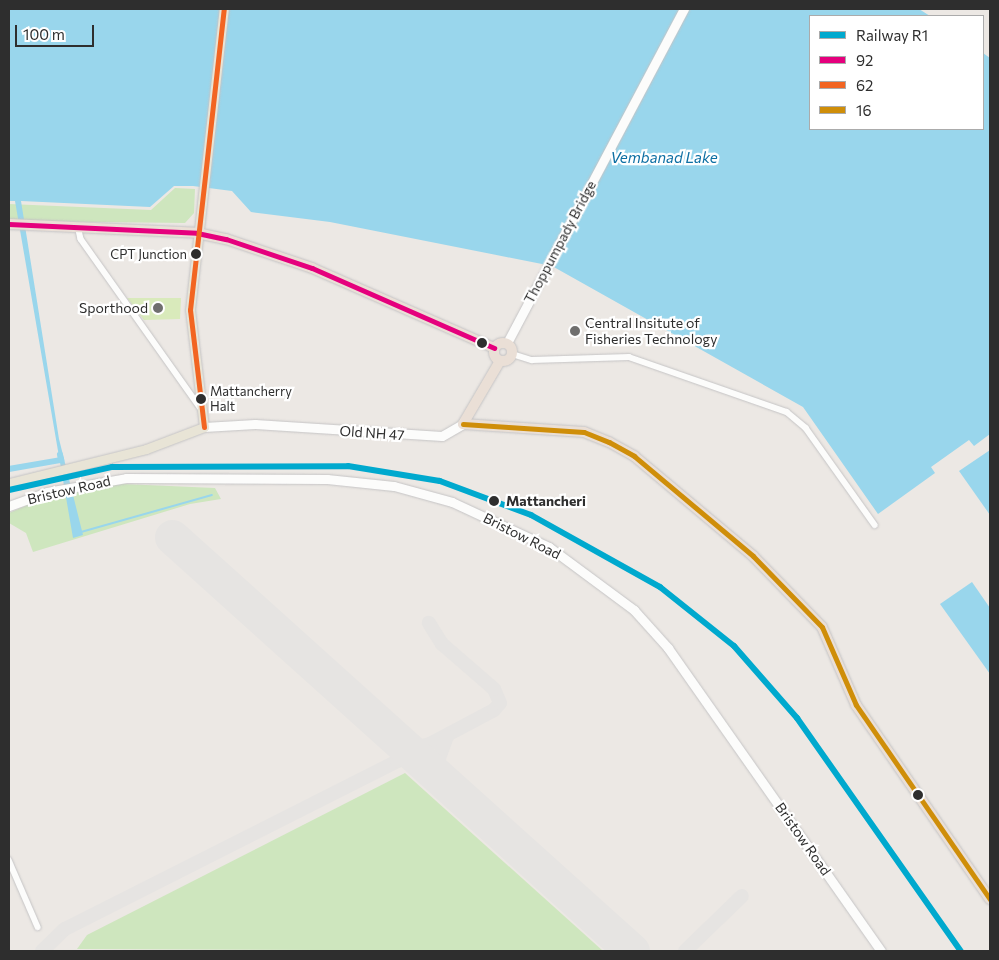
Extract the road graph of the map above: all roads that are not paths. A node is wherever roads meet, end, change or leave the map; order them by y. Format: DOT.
graph roads {
  1 [pos="224,9"];
  2 [pos="684,9"];
  3 [pos="9,224"];
  4 [pos="78,226"];
  5 [pos="197,233"];
  6 [pos="507,343"];
  7 [pos="494,348"];
  8 [pos="512,354"];
  9 [pos="500,361"];
  10 [pos="200,407"];
  11 [pos="463,424"];
  12 [pos="204,427"];
  13 [pos="9,482"];
  14 [pos="9,506"];
  15 [pos="875,526"];
  16 [pos="9,860"];
  17 [pos="12,875"];
  18 [pos="990,899"];
  19 [pos="38,927"];
  20 [pos="881,951"];
  1 -- 5 [label="main road"];
  2 -- 6 [label="street, Thoppumpady Bridge"];
  3 -- 4 [label="highway"];
  4 -- 5 [label="highway"];
  4 -- 10 [label="street"];
  5 -- 7 [label="highway"];
  5 -- 10 [label="main road"];
  6 -- 7 [label="highway"];
  6 -- 8 [label="highway"];
  7 -- 9 [label="highway"];
  8 -- 9 [label="highway"];
  8 -- 15 [label="street"];
  9 -- 11 [label="highway"];
  10 -- 12 [label="main road"];
  11 -- 12 [label="street, Old NH 47"];
  11 -- 18 [label="highway"];
  12 -- 13 [label="main road, Old NH 47"];
  14 -- 20 [label="street, Bristow Road"];
  16 -- 17 [label="street"];
  17 -- 19 [label="street"];
}
